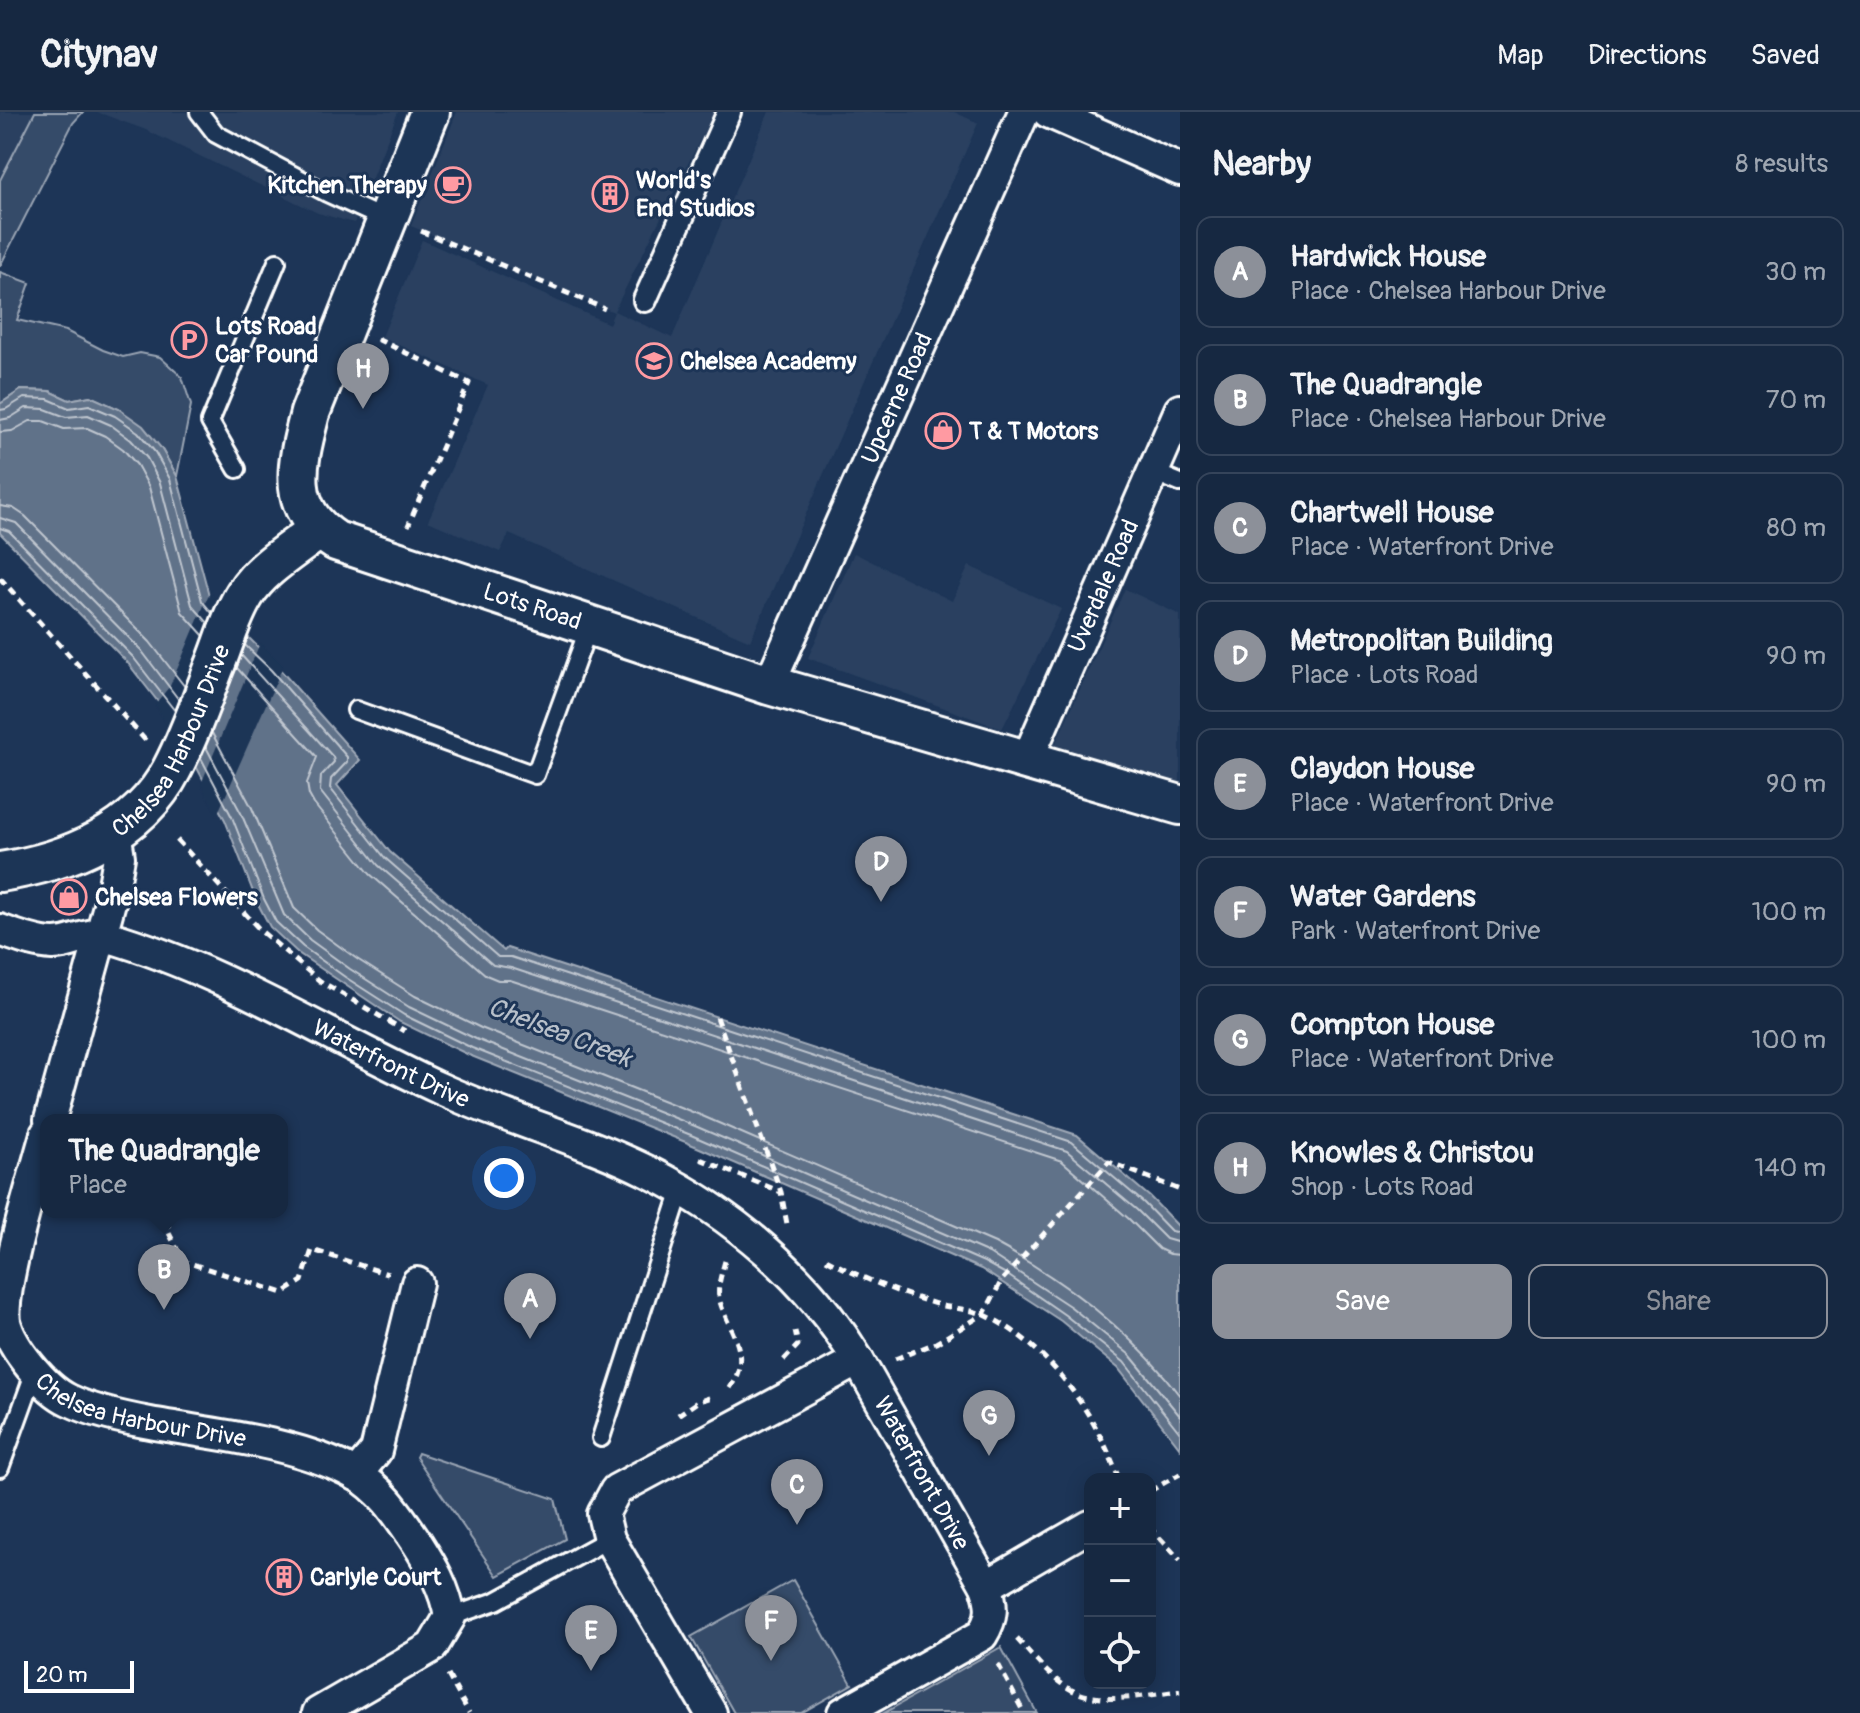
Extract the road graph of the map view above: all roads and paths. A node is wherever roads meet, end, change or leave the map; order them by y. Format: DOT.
graph roads {
  1 [pos="199,112"];
  2 [pos="430,112"];
  3 [pos="729,112"];
  4 [pos="1024,112"];
  5 [pos="1048,112"];
  6 [pos="1180,170"];
  7 [pos="386,220"];
  8 [pos="277,262"];
  9 [pos="645,300"];
  10 [pos="605,309"];
  11 [pos="345,319"];
  12 [pos="1180,410"];
  13 [pos="237,469"];
  14 [pos="1151,471"];
  15 [pos="1180,483"];
  16 [pos="318,530"];
  17 [pos="395,562"];
  18 [pos="0,578"];
  19 [pos="590,624"];
  20 [pos="769,685"];
  21 [pos="356,710"];
  22 [pos="1027,760"];
  23 [pos="174,765"];
  24 [pos="1180,805"];
  25 [pos="115,831"];
  26 [pos="177,840"];
  27 [pos="0,872"];
  28 [pos="0,930"];
  29 [pos="101,934"];
  30 [pos="320,981"];
  31 [pos="717,1017"];
  32 [pos="52,1114"];
  33 [pos="40,1159"];
  34 [pos="681,1190"];
  35 [pos="1180,1190"];
  36 [pos="781,1192"];
  37 [pos="168,1218"];
  38 [pos="740,1227"];
  39 [pos="823,1258"];
  40 [pos="417,1283"];
  41 [pos="816,1302"];
  42 [pos="984,1314"];
  43 [pos="2,1326"];
  44 [pos="861,1366"];
  45 [pos="775,1369"];
  46 [pos="35,1371"];
  47 [pos="742,1387"];
  48 [pos="730,1391"];
  49 [pos="673,1419"];
  50 [pos="601,1438"];
  51 [pos="0,1468"];
  52 [pos="1116,1473"];
  53 [pos="356,1475"];
  54 [pos="1178,1475"];
  55 [pos="1156,1488"];
  56 [pos="1084,1529"];
  57 [pos="1156,1534"];
  58 [pos="609,1539"];
  59 [pos="1180,1560"];
  60 [pos="986,1586"];
  61 [pos="450,1617"];
  62 [pos="986,1627"];
  63 [pos="432,1647"];
  64 [pos="1180,1691"];
  65 [pos="318,1713"];
  66 [pos="469,1713"];
  67 [pos="711,1713"];
  68 [pos="843,1713"];
  69 [pos="1024,1713"];
  1 -- 7 [label="lane"];
  2 -- 7 [label="street"];
  3 -- 9 [label="street"];
  4 -- 20 [label="street, Upcerne Road"];
  5 -- 6 [label="street"];
  7 -- 10 [label="path"];
  7 -- 11 [label="street"];
  8 -- 13 [label="lane"];
  11 -- 16 [label="street"];
  11 -- 17 [label="path"];
  12 -- 14 [label="street, Uverdale Road"];
  14 -- 15 [label="lane"];
  14 -- 22 [label="street, Uverdale Road"];
  16 -- 17 [label="street, Lots Road"];
  16 -- 23 [label="street, Chelsea Harbour Drive"];
  17 -- 19 [label="street, Lots Road"];
  18 -- 23 [label="path"];
  19 -- 20 [label="street, Lots Road"];
  19 -- 21 [label="lane"];
  20 -- 22 [label="street, Lots Road"];
  22 -- 24 [label="street, Lots Road"];
  23 -- 25 [label="street, Chelsea Harbour Drive"];
  25 -- 27 [label="street"];
  25 -- 29 [label="street, Chelsea Harbour Drive"];
  26 -- 30 [label="path"];
  28 -- 29 [label="street"];
  29 -- 32 [label="street, Chelsea Harbour Drive"];
  29 -- 34 [label="street, Waterfront Drive"];
  31 -- 36 [label="path"];
  33 -- 43 [label="street, Chelsea Harbour Drive"];
  34 -- 38 [label="street, Waterfront Drive"];
  34 -- 50 [label="lane"];
  35 -- 42 [label="path"];
  37 -- 40 [label="path"];
  38 -- 41 [label="street, Waterfront Drive"];
  38 -- 48 [label="path"];
  39 -- 42 [label="path"];
  40 -- 53 [label="street"];
  41 -- 44 [label="street, Waterfront Drive"];
  41 -- 45 [label="path"];
  42 -- 44 [label="path"];
  42 -- 52 [label="path"];
  43 -- 46 [label="street, Chelsea Harbour Drive"];
  44 -- 58 [label="street"];
  44 -- 60 [label="street, Waterfront Drive"];
  46 -- 51 [label="lane"];
  46 -- 53 [label="street, Chelsea Harbour Drive"];
  47 -- 48 [label="path"];
  48 -- 49 [label="path"];
  53 -- 61 [label="street, Chelsea Harbour Drive"];
  54 -- 55 [label="path"];
  56 -- 60 [label="street"];
  57 -- 59 [label="path"];
  58 -- 61 [label="lane"];
  58 -- 67 [label="street"];
  60 -- 62 [label="street, Waterfront Drive"];
  61 -- 63 [label="street"];
  62 -- 64 [label="path"];
  62 -- 68 [label="street"];
  62 -- 69 [label="path"];
  63 -- 65 [label="street"];
  63 -- 66 [label="path"];
}
